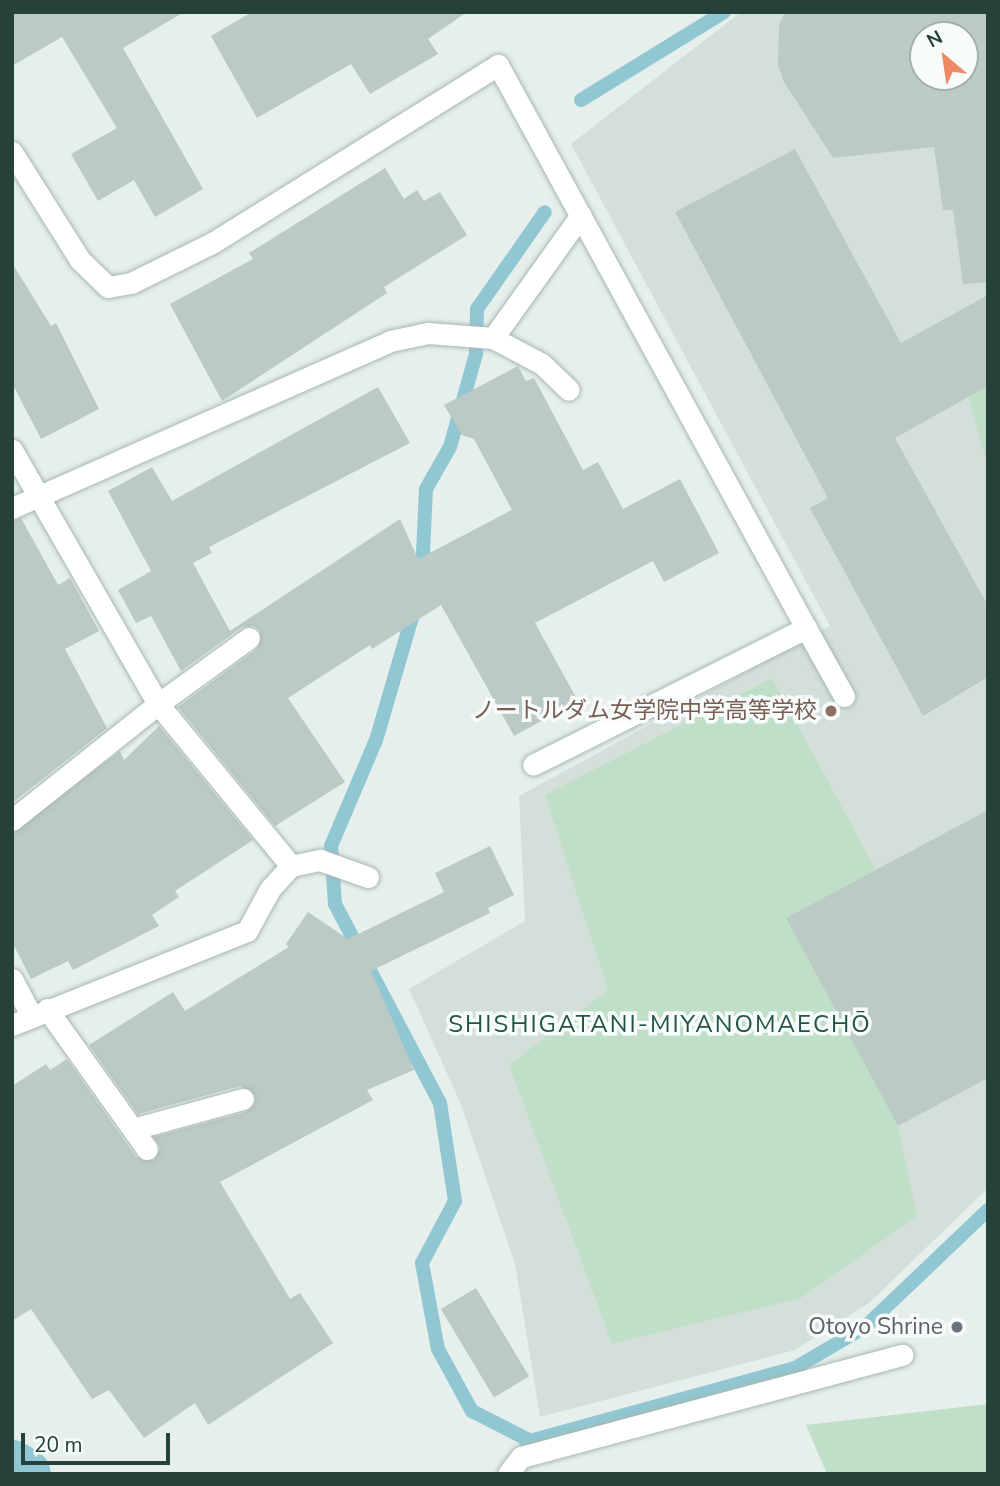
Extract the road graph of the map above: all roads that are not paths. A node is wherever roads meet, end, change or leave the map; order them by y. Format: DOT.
graph roads {
  1 [pos="12,152"];
  2 [pos="581,215"];
  3 [pos="481,337"];
  4 [pos="569,390"];
  5 [pos="12,450"];
  6 [pos="36,495"];
  7 [pos="12,508"];
  8 [pos="806,628"];
  9 [pos="249,638"];
  10 [pos="844,696"];
  11 [pos="158,704"];
  12 [pos="533,765"];
  13 [pos="12,820"];
  14 [pos="291,866"];
  15 [pos="359,873"];
  16 [pos="12,979"];
  17 [pos="39,1012"];
  18 [pos="12,1026"];
  19 [pos="243,1099"];
  20 [pos="133,1129"];
  21 [pos="147,1149"];
  22 [pos="903,1354"];
  23 [pos="508,1474"];
  1 -- 2 [label="street"];
  2 -- 3 [label="street"];
  2 -- 8 [label="street"];
  3 -- 4 [label="street"];
  3 -- 6 [label="street"];
  5 -- 6 [label="street"];
  6 -- 7 [label="street"];
  6 -- 11 [label="street"];
  8 -- 10 [label="street"];
  8 -- 12 [label="street"];
  9 -- 11 [label="street"];
  11 -- 13 [label="street"];
  11 -- 14 [label="street"];
  14 -- 15 [label="street"];
  14 -- 17 [label="street"];
  16 -- 17 [label="street"];
  17 -- 18 [label="street"];
  17 -- 20 [label="street"];
  19 -- 20 [label="street"];
  20 -- 21 [label="street"];
  22 -- 23 [label="street"];
}
